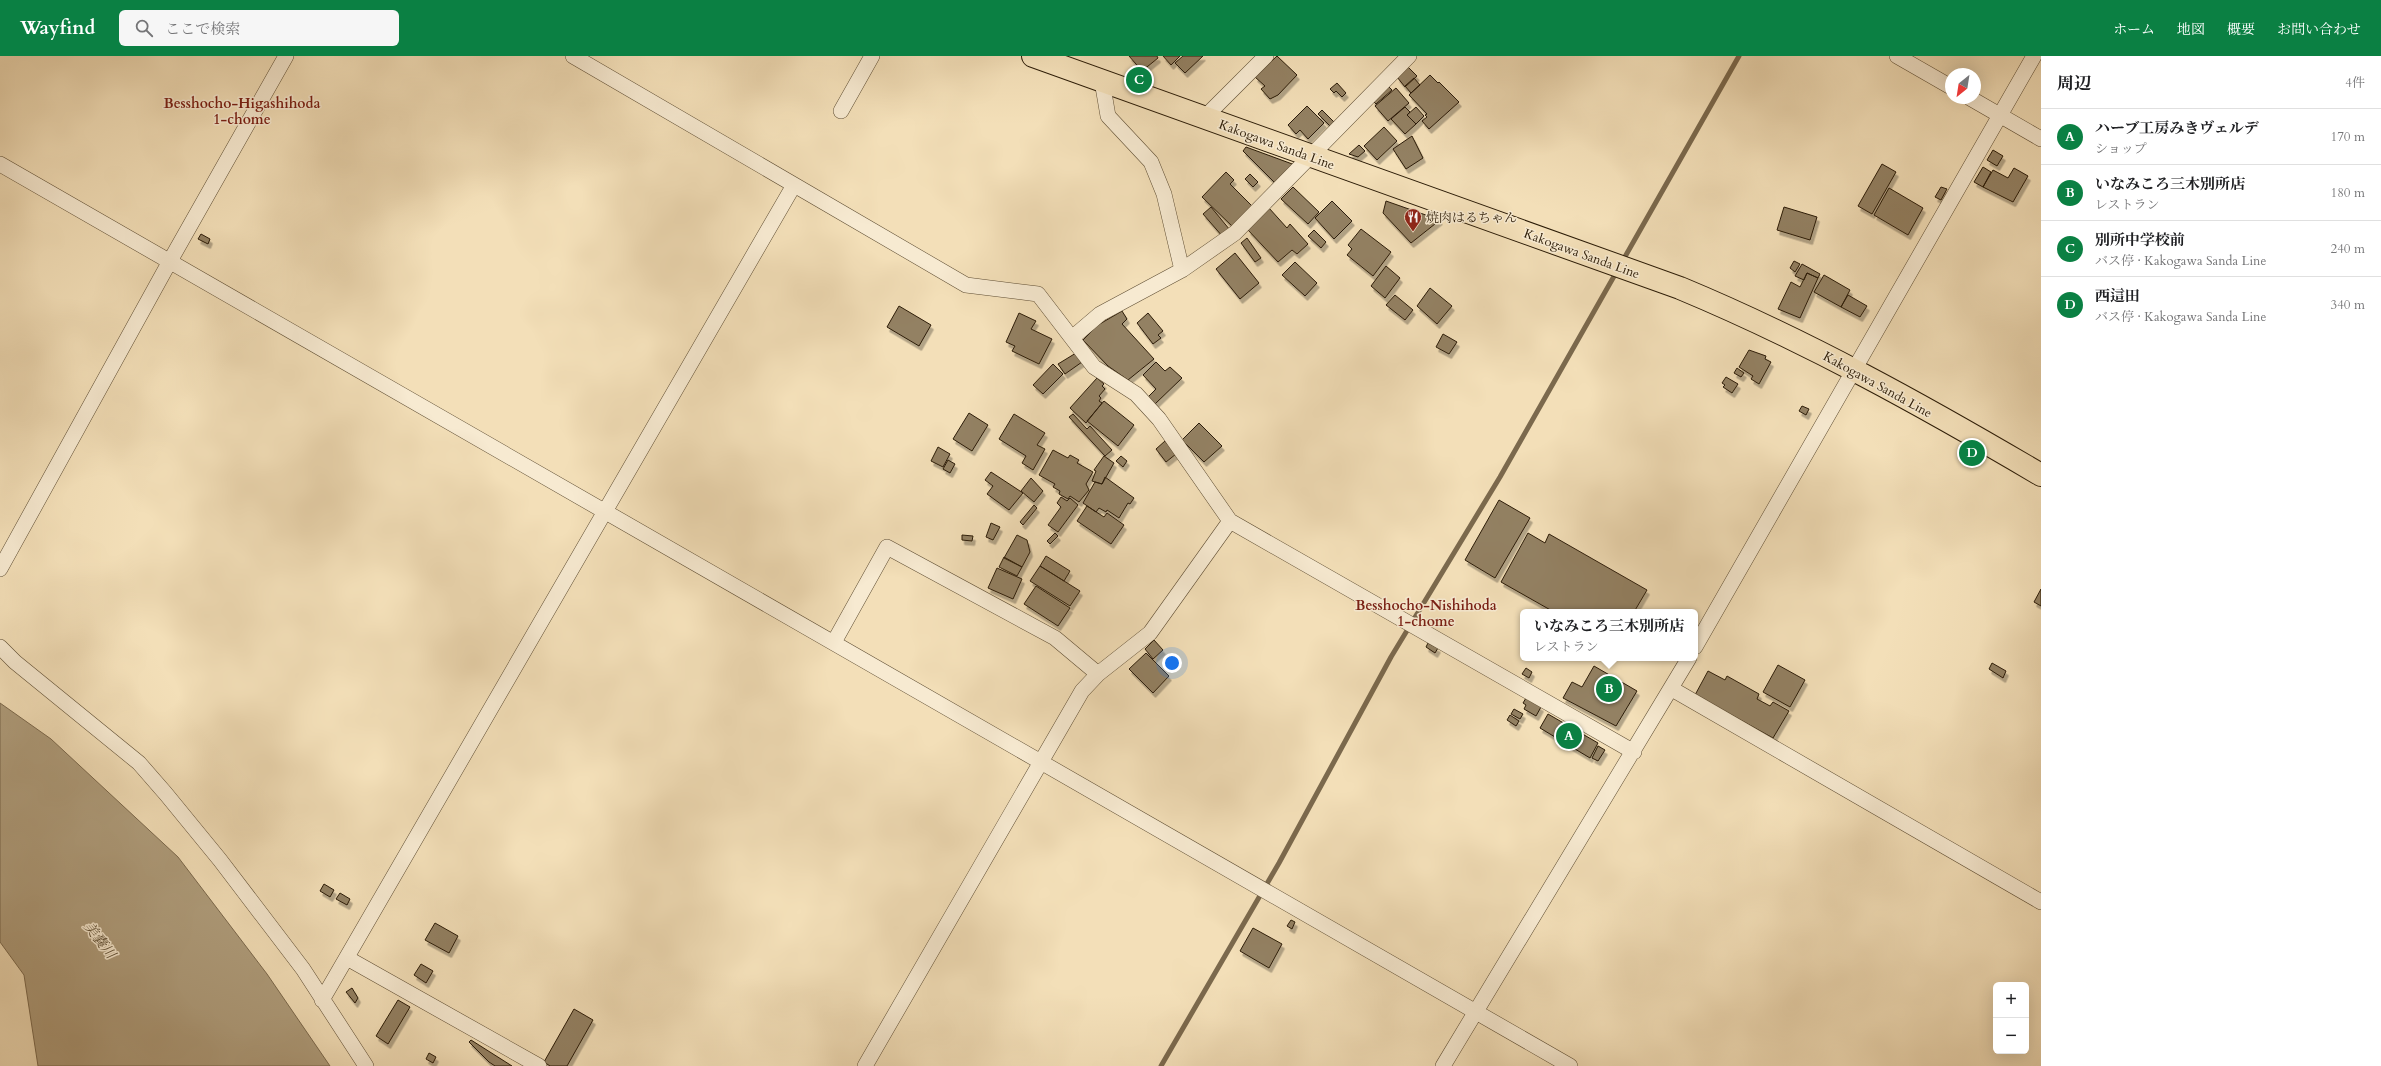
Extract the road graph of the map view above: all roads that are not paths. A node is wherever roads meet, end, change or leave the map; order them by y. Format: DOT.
graph roads {
  1 [pos="286,56"];
  2 [pos="573,56"];
  3 [pos="872,56"];
  4 [pos="1033,56"];
  5 [pos="1266,56"];
  6 [pos="1410,56"];
  7 [pos="1897,56"];
  8 [pos="2034,56"];
  9 [pos="1102,81"];
  10 [pos="1945,84"];
  11 [pos="1980,104"];
  12 [pos="841,111"];
  13 [pos="2001,116"];
  14 [pos="1204,118"];
  15 [pos="2041,139"];
  16 [pos="1310,156"];
  17 [pos="0,164"];
  18 [pos="794,184"];
  19 [pos="170,261"];
  20 [pos="1182,270"];
  21 [pos="1073,337"];
  22 [pos="1853,369"];
  23 [pos="2040,473"];
  24 [pos="604,510"];
  25 [pos="1230,521"];
  26 [pos="0,569"];
  27 [pos="834,642"];
  28 [pos="1698,642"];
  29 [pos="0,647"];
  30 [pos="1687,661"];
  31 [pos="1098,674"];
  32 [pos="1672,689"];
  33 [pos="1634,752"];
  34 [pos="1041,760"];
  35 [pos="2041,902"];
  36 [pos="347,958"];
  37 [pos="322,1000"];
  38 [pos="1475,1012"];
  39 [pos="366,1066"];
  40 [pos="539,1066"];
  41 [pos="865,1066"];
  42 [pos="1443,1066"];
  43 [pos="1570,1066"];
  1 -- 19 [label="street"];
  2 -- 18 [label="street"];
  3 -- 12 [label="street"];
  4 -- 9 [label="main road, Kakogawa Sanda Line"];
  5 -- 14 [label="street"];
  6 -- 16 [label="street"];
  7 -- 10 [label="street"];
  8 -- 13 [label="street"];
  9 -- 14 [label="main road, Kakogawa Sanda Line"];
  9 -- 20 [label="street"];
  11 -- 13 [label="street"];
  13 -- 15 [label="street"];
  13 -- 22 [label="street"];
  14 -- 16 [label="main road, Kakogawa Sanda Line"];
  16 -- 20 [label="street"];
  16 -- 22 [label="main road, Kakogawa Sanda Line"];
  17 -- 19 [label="street"];
  18 -- 21 [label="street"];
  18 -- 24 [label="street"];
  19 -- 24 [label="street"];
  19 -- 26 [label="street"];
  20 -- 21 [label="street"];
  21 -- 25 [label="street"];
  22 -- 23 [label="main road, Kakogawa Sanda Line"];
  22 -- 28 [label="street"];
  24 -- 27 [label="street"];
  24 -- 36 [label="street"];
  25 -- 31 [label="street"];
  25 -- 33 [label="street"];
  27 -- 31 [label="street"];
  27 -- 34 [label="street"];
  29 -- 37 [label="street"];
  30 -- 32 [label="street"];
  31 -- 34 [label="street"];
  32 -- 33 [label="street"];
  32 -- 35 [label="street"];
  33 -- 38 [label="street"];
  34 -- 38 [label="street"];
  34 -- 41 [label="street"];
  36 -- 37 [label="street"];
  36 -- 40 [label="street"];
  37 -- 39 [label="street"];
  38 -- 42 [label="street"];
  38 -- 43 [label="street"];
}
